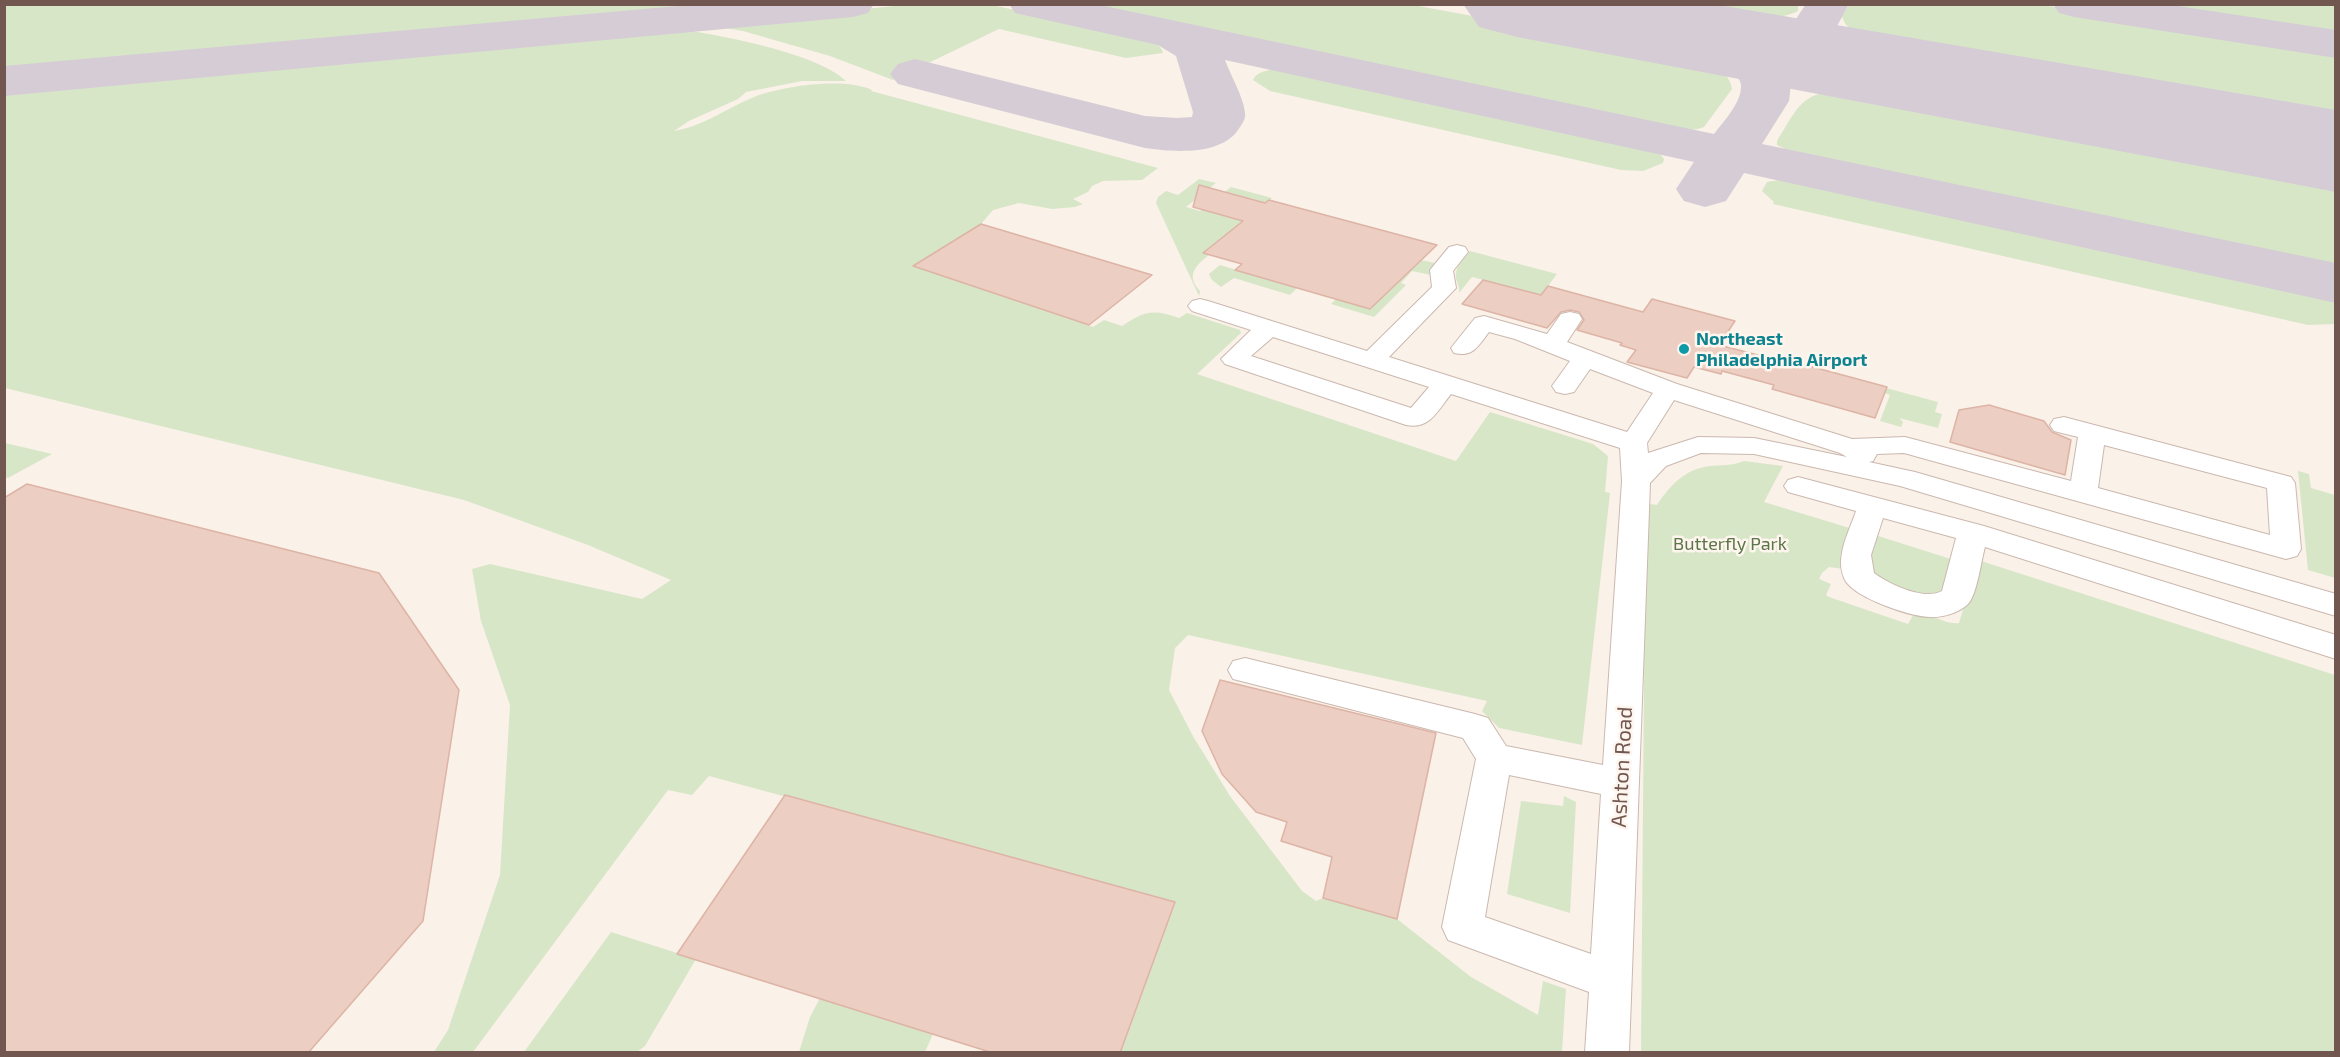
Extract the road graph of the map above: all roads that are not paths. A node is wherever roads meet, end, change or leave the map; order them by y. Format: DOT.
graph roads {
  1 [pos="1456,252"];
  2 [pos="1200,306"];
  3 [pos="1570,319"];
  4 [pos="1268,328"];
  5 [pos="1552,345"];
  6 [pos="1463,348"];
  7 [pos="1585,358"];
  8 [pos="1372,360"];
  9 [pos="1446,384"];
  10 [pos="1565,386"];
  11 [pos="1668,390"];
  12 [pos="2064,425"];
  13 [pos="2092,433"];
  14 [pos="1633,443"];
  15 [pos="1856,458"];
  16 [pos="1636,481"];
  17 [pos="1798,486"];
  18 [pos="2084,494"];
  19 [pos="1881,509"];
  20 [pos="1973,533"];
  21 [pos="2336,605"];
  22 [pos="2336,647"];
  23 [pos="1245,670"];
  24 [pos="1494,758"];
  25 [pos="1621,783"];
  26 [pos="1611,981"];
  27 [pos="1607,1053"];
  1 -- 8 [label="street"];
  2 -- 4 [label="street"];
  3 -- 5 [label="street"];
  4 -- 8 [label="street"];
  4 -- 9 [label="street"];
  5 -- 6 [label="street"];
  5 -- 7 [label="street"];
  7 -- 10 [label="street"];
  7 -- 11 [label="street"];
  8 -- 9 [label="street"];
  9 -- 14 [label="street"];
  11 -- 14 [label="street"];
  11 -- 15 [label="street"];
  12 -- 13 [label="street"];
  13 -- 18 [label="street"];
  13 -- 18 [label="street"];
  14 -- 16 [label="street, Ashton Road"];
  15 -- 16 [label="street"];
  15 -- 18 [label="street"];
  15 -- 19 [label="street"];
  15 -- 21 [label="street"];
  16 -- 25 [label="street, Ashton Road"];
  17 -- 19 [label="street"];
  19 -- 20 [label="street"];
  19 -- 20 [label="street"];
  20 -- 22 [label="street"];
  23 -- 24 [label="street"];
  24 -- 25 [label="street"];
  24 -- 26 [label="street"];
  25 -- 26 [label="street, Ashton Road"];
  26 -- 27 [label="street, Ashton Road"];
}
